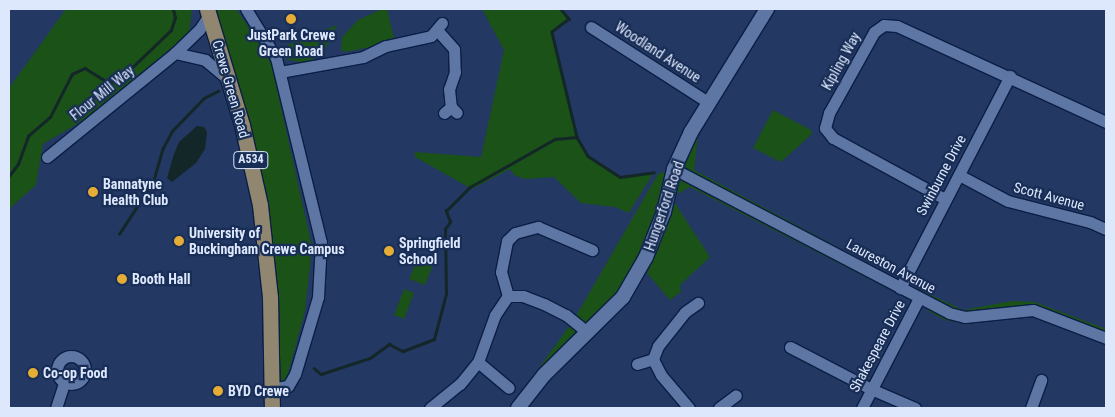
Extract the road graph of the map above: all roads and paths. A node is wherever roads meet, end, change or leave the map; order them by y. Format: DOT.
graph roads {
  1 [pos="246,9"];
  2 [pos="767,9"];
  3 [pos="208,12"];
  4 [pos="591,27"];
  5 [pos="175,53"];
  6 [pos="280,72"];
  7 [pos="1010,76"];
  8 [pos="230,82"];
  9 [pos="708,102"];
  10 [pos="451,111"];
  11 [pos="1106,122"];
  12 [pos="48,157"];
  13 [pos="674,169"];
  14 [pos="959,176"];
  15 [pos="945,199"];
  16 [pos="1106,230"];
  17 [pos="592,250"];
  18 [pos="900,288"];
  19 [pos="508,296"];
  20 [pos="919,298"];
  21 [pos="698,303"];
  22 [pos="588,333"];
  23 [pos="1106,338"];
  24 [pos="790,346"];
  25 [pos="653,359"];
  26 [pos="478,362"];
  27 [pos="638,364"];
  28 [pos="1041,380"];
  29 [pos="64,382"];
  30 [pos="273,388"];
  31 [pos="509,388"];
  32 [pos="871,389"];
  33 [pos="736,395"];
  34 [pos="56,408"];
  35 [pos="272,408"];
  36 [pos="430,408"];
  37 [pos="518,408"];
  38 [pos="689,408"];
  39 [pos="719,408"];
  40 [pos="862,408"];
  41 [pos="915,408"];
  42 [pos="1031,408"];
  1 -- 6 [label="street"];
  2 -- 9 [label="street, Hungerford Road"];
  3 -- 5 [label="street, Flour Mill Way"];
  3 -- 8 [label="main road, Crewe Green Road / A534"];
  4 -- 9 [label="street, Woodland Avenue"];
  5 -- 8 [label="street"];
  5 -- 12 [label="street, Flour Mill Way"];
  6 -- 10 [label="street"];
  6 -- 30 [label="street"];
  7 -- 11 [label="street, Kipling Way"];
  7 -- 14 [label="street, Swinburne Drive"];
  7 -- 15 [label="street, Kipling Way"];
  8 -- 30 [label="main road, Crewe Green Road / A534"];
  9 -- 13 [label="street, Hungerford Road"];
  13 -- 18 [label="street, Laureston Avenue"];
  13 -- 22 [label="street, Hungerford Road"];
  14 -- 15 [label="street, Swinburne Drive"];
  14 -- 16 [label="street, Scott Avenue"];
  15 -- 18 [label="street, Swinburne Drive"];
  17 -- 19 [label="street"];
  18 -- 20 [label="street, Laureston Avenue"];
  19 -- 22 [label="street"];
  19 -- 26 [label="street"];
  20 -- 23 [label="street, Laureston Avenue"];
  20 -- 32 [label="street, Shakespeare Drive"];
  21 -- 25 [label="street"];
  22 -- 37 [label="street, Hungerford Road"];
  24 -- 32 [label="street"];
  25 -- 27 [label="street"];
  25 -- 38 [label="street"];
  26 -- 31 [label="street"];
  26 -- 36 [label="street"];
  28 -- 42 [label="street"];
  29 -- 34 [label="street"];
  30 -- 35 [label="main road, Crewe Green Road / A534"];
  32 -- 40 [label="street, Shakespeare Drive"];
  32 -- 41 [label="street"];
  33 -- 39 [label="street"];
}
